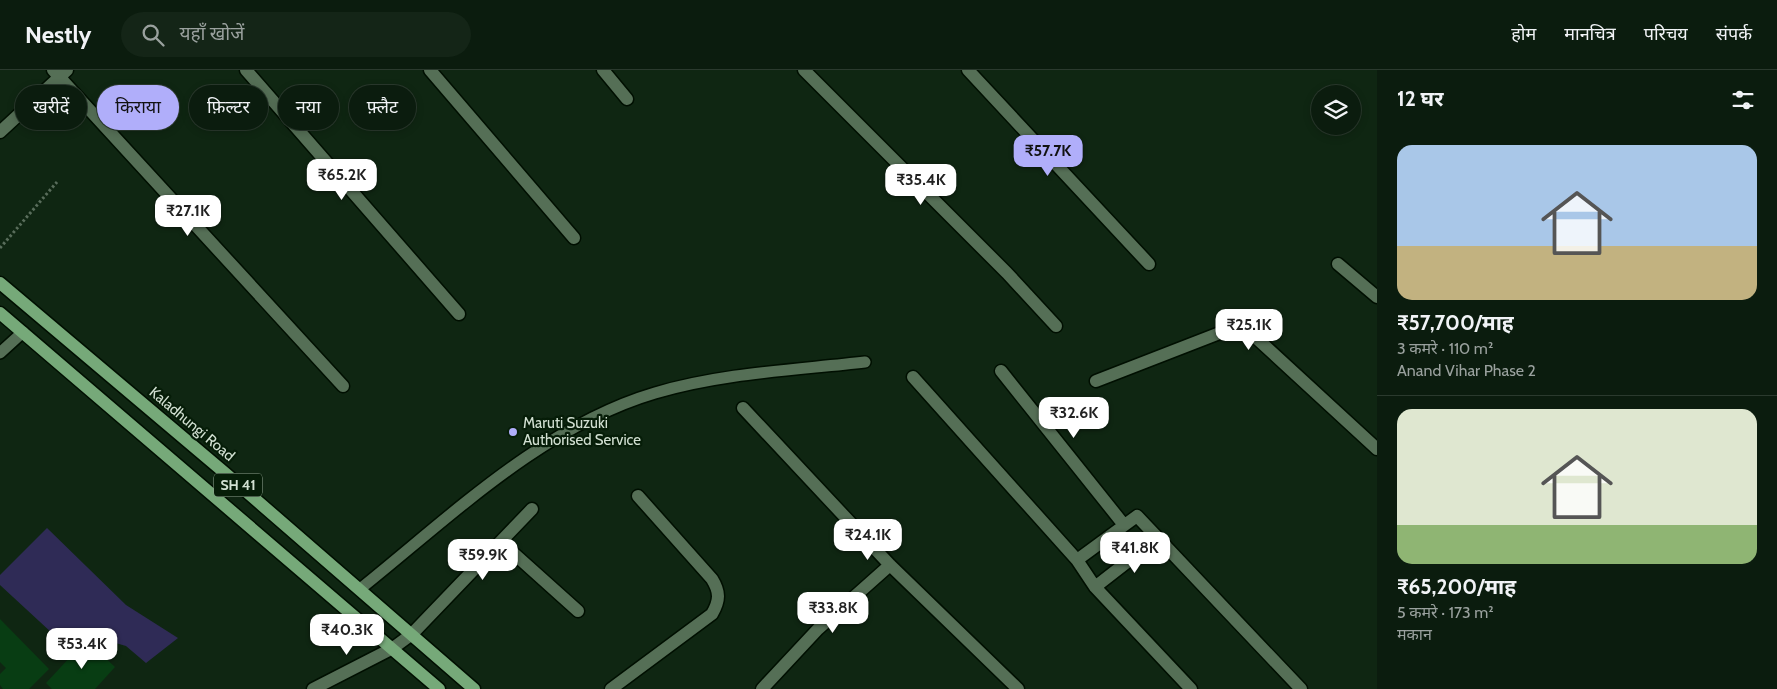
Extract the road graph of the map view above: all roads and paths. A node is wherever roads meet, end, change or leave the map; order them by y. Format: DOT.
graph roads {
  1 [pos="246,70"];
  2 [pos="430,70"];
  3 [pos="603,70"];
  4 [pos="804,70"];
  5 [pos="968,70"];
  6 [pos="60,72"];
  7 [pos="628,99"];
  8 [pos="0,132"];
  9 [pos="57,182"];
  10 [pos="574,238"];
  11 [pos="0,248"];
  12 [pos="1149,264"];
  13 [pos="1338,264"];
  14 [pos="0,283"];
  15 [pos="1377,297"];
  16 [pos="0,313"];
  17 [pos="459,314"];
  18 [pos="1056,326"];
  19 [pos="23,332"];
  20 [pos="0,353"];
  21 [pos="865,362"];
  22 [pos="1001,371"];
  23 [pos="913,377"];
  24 [pos="1096,381"];
  25 [pos="343,386"];
  26 [pos="743,408"];
  27 [pos="1377,449"];
  28 [pos="225,473"];
  29 [pos="210,491"];
  30 [pos="638,496"];
  31 [pos="532,509"];
  32 [pos="1124,525"];
  33 [pos="1158,538"];
  34 [pos="501,542"];
  35 [pos="1077,560"];
  36 [pos="890,565"];
  37 [pos="1095,587"];
  38 [pos="360,590"];
  39 [pos="578,611"];
  40 [pos="412,634"];
  41 [pos="393,648"];
  42 [pos="313,689"];
  43 [pos="439,689"];
  44 [pos="474,689"];
  45 [pos="611,689"];
  46 [pos="762,689"];
  47 [pos="1018,689"];
  48 [pos="1191,689"];
  49 [pos="1301,689"];
  1 -- 17 [label="street"];
  2 -- 10 [label="street"];
  3 -- 7 [label="street"];
  4 -- 18 [label="street"];
  5 -- 12 [label="street"];
  6 -- 8 [label="street"];
  6 -- 25 [label="street"];
  9 -- 11 [label="path"];
  13 -- 15 [label="street"];
  14 -- 28 [label="main road, Kaladhungi Road / SH 41"];
  16 -- 19 [label="main road, SH 41"];
  19 -- 20 [label="lane"];
  19 -- 29 [label="main road, SH 41"];
  21 -- 38 [label="lane"];
  22 -- 32 [label="street"];
  23 -- 35 [label="street"];
  24 -- 27 [label="street"];
  26 -- 36 [label="street"];
  28 -- 29 [label="main road"];
  28 -- 38 [label="main road, Kaladhungi Road / SH 41"];
  29 -- 41 [label="main road, SH 41"];
  30 -- 45 [label="street"];
  31 -- 34 [label="street"];
  32 -- 33 [label="street"];
  32 -- 35 [label="street"];
  33 -- 37 [label="street"];
  33 -- 49 [label="street"];
  34 -- 39 [label="street"];
  34 -- 40 [label="street"];
  35 -- 37 [label="street"];
  36 -- 46 [label="street"];
  36 -- 47 [label="street"];
  37 -- 48 [label="street"];
  38 -- 40 [label="main road, Kaladhungi Road / SH 41"];
  40 -- 41 [label="street"];
  40 -- 44 [label="main road, Kaladhungi Road / SH 41"];
  41 -- 42 [label="street"];
  41 -- 43 [label="main road, SH 41"];
}
